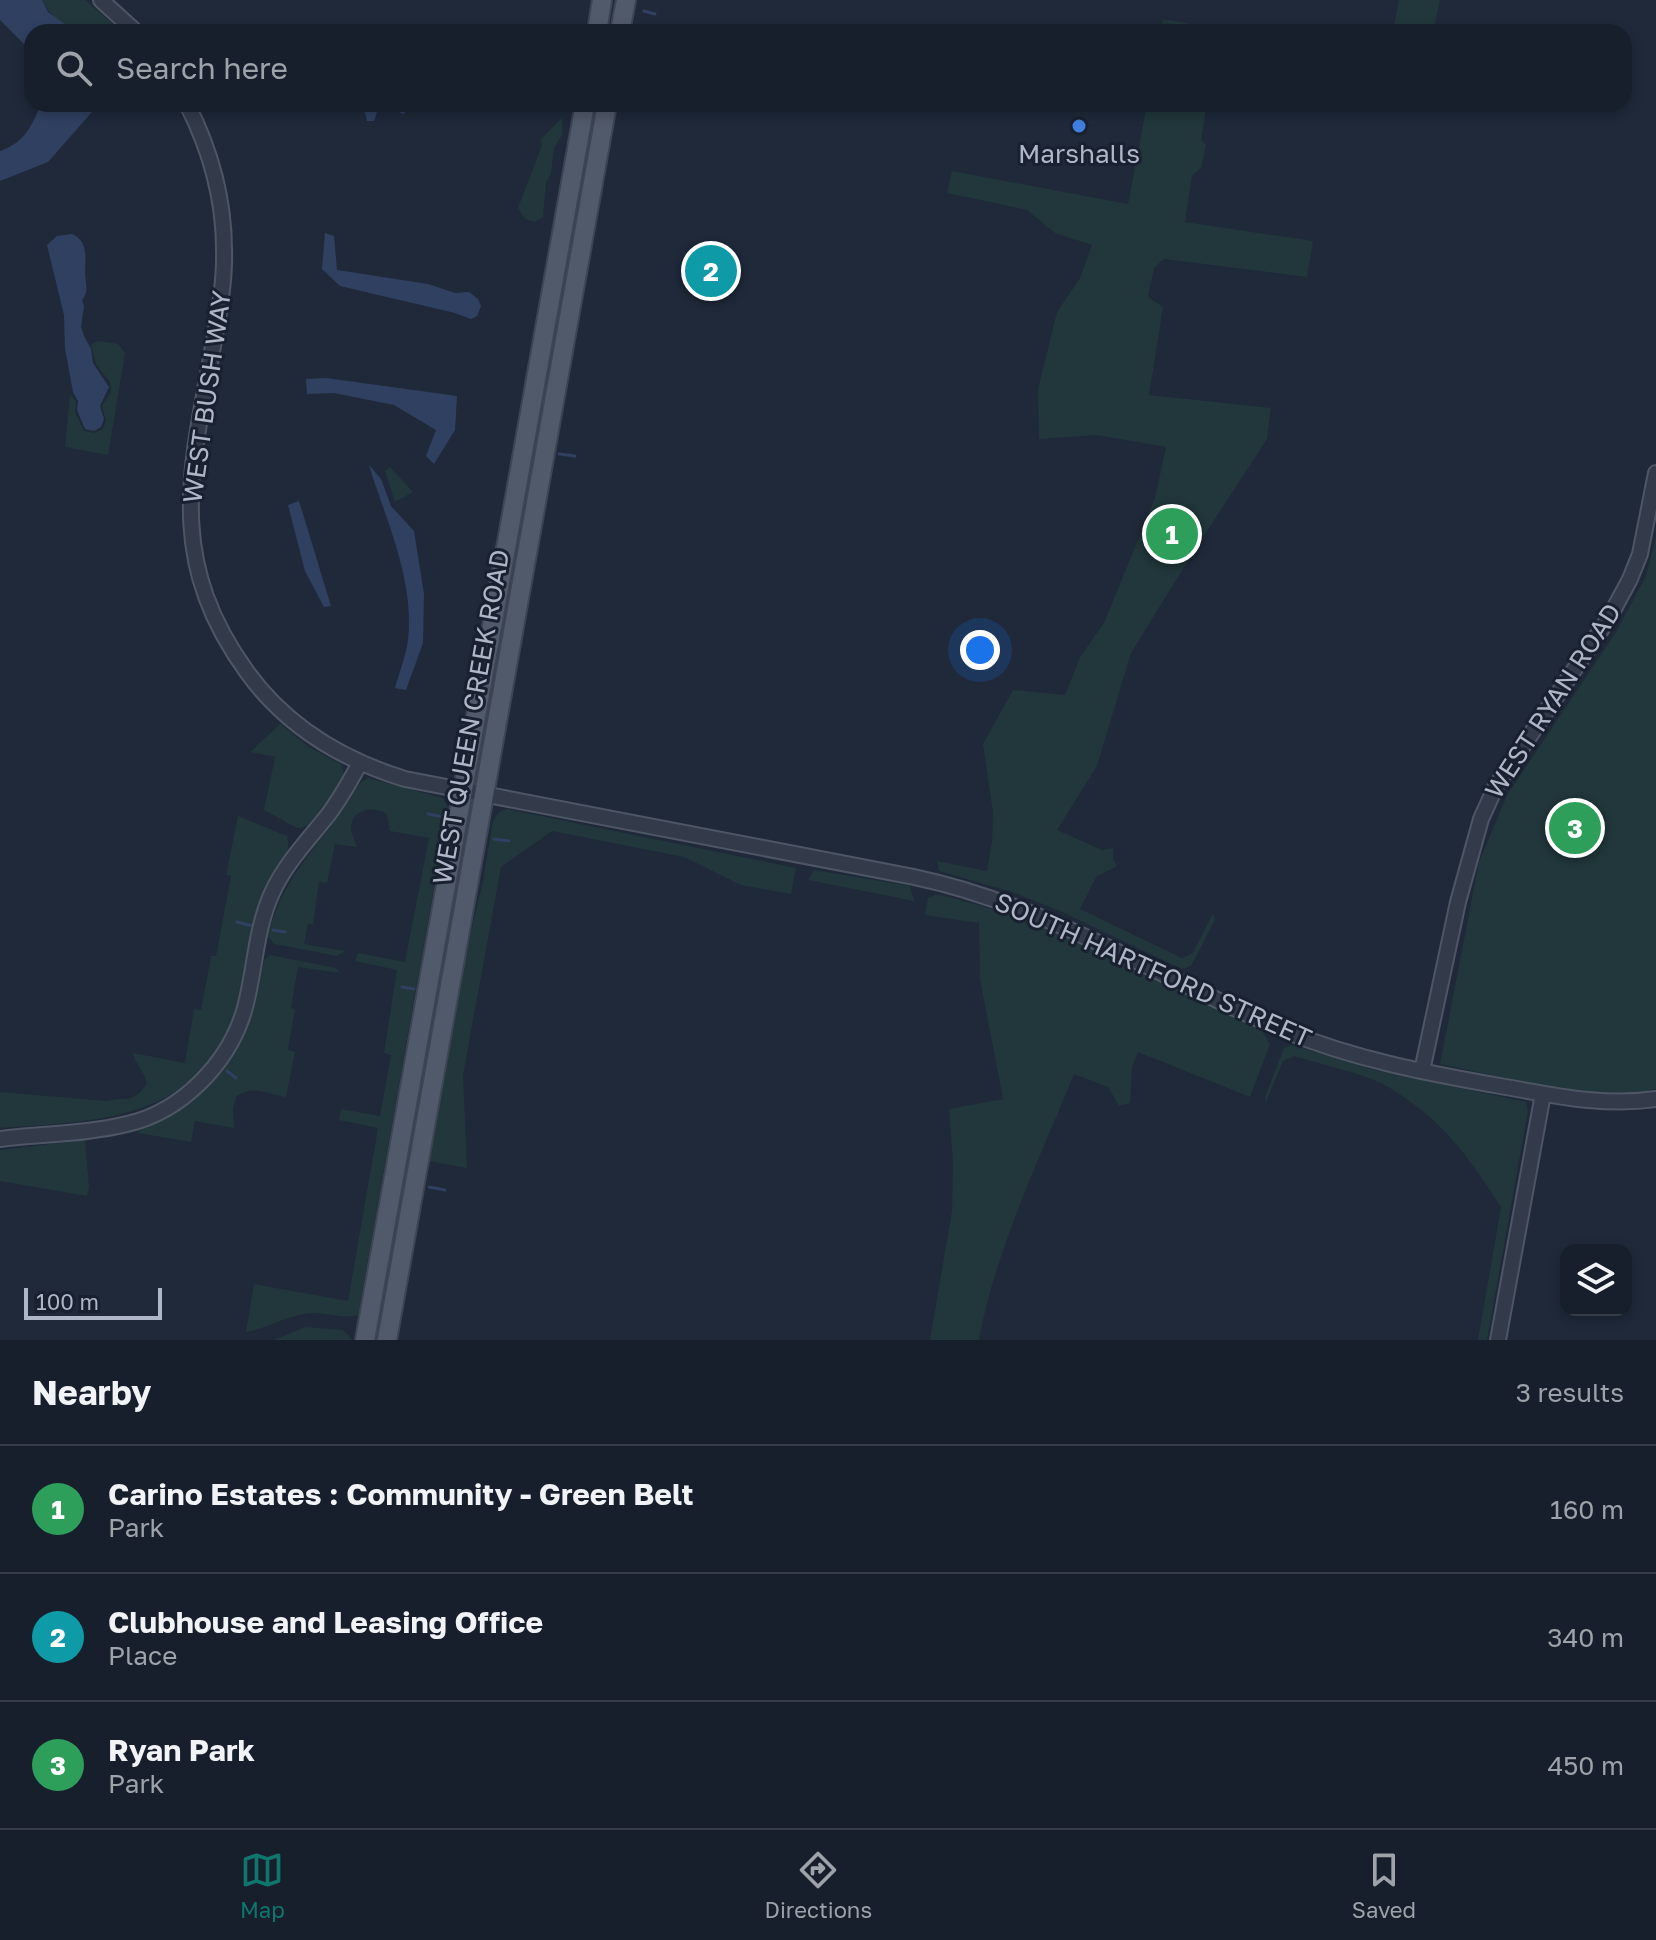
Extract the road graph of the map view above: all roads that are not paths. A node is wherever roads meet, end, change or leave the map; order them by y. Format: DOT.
graph roads {
  1 [pos="101,0"];
  2 [pos="602,0"];
  3 [pos="626,0"];
  4 [pos="127,24"];
  5 [pos="598,24"];
  6 [pos="622,24"];
  7 [pos="191,112"];
  8 [pos="584,112"];
  9 [pos="606,112"];
  10 [pos="1656,473"];
  11 [pos="360,763"];
  12 [pos="461,791"];
  13 [pos="483,795"];
  14 [pos="1422,1071"];
  15 [pos="1543,1094"];
  16 [pos="1656,1099"];
  17 [pos="0,1139"];
  18 [pos="365,1340"];
  19 [pos="387,1340"];
  20 [pos="1498,1340"];
  1 -- 4 [label="street"];
  2 -- 5 [label="main road"];
  3 -- 6 [label="main road"];
  7 -- 11 [label="street, WEST BUSH WAY"];
  8 -- 12 [label="main road, WEST QUEEN CREEK ROAD"];
  9 -- 13 [label="main road, WEST QUEEN CREEK ROAD"];
  10 -- 14 [label="street, WEST RYAN ROAD"];
  11 -- 12 [label="street, WEST BUSH WAY"];
  11 -- 17 [label="street"];
  12 -- 13 [label="street, SOUTH HARTFORD STREET"];
  12 -- 18 [label="main road, WEST QUEEN CREEK ROAD"];
  13 -- 14 [label="street, SOUTH HARTFORD STREET"];
  13 -- 19 [label="main road, WEST QUEEN CREEK ROAD"];
  14 -- 15 [label="street, SOUTH HARTFORD STREET"];
  15 -- 16 [label="street, SOUTH HARTFORD STREET"];
  15 -- 20 [label="street"];
}
